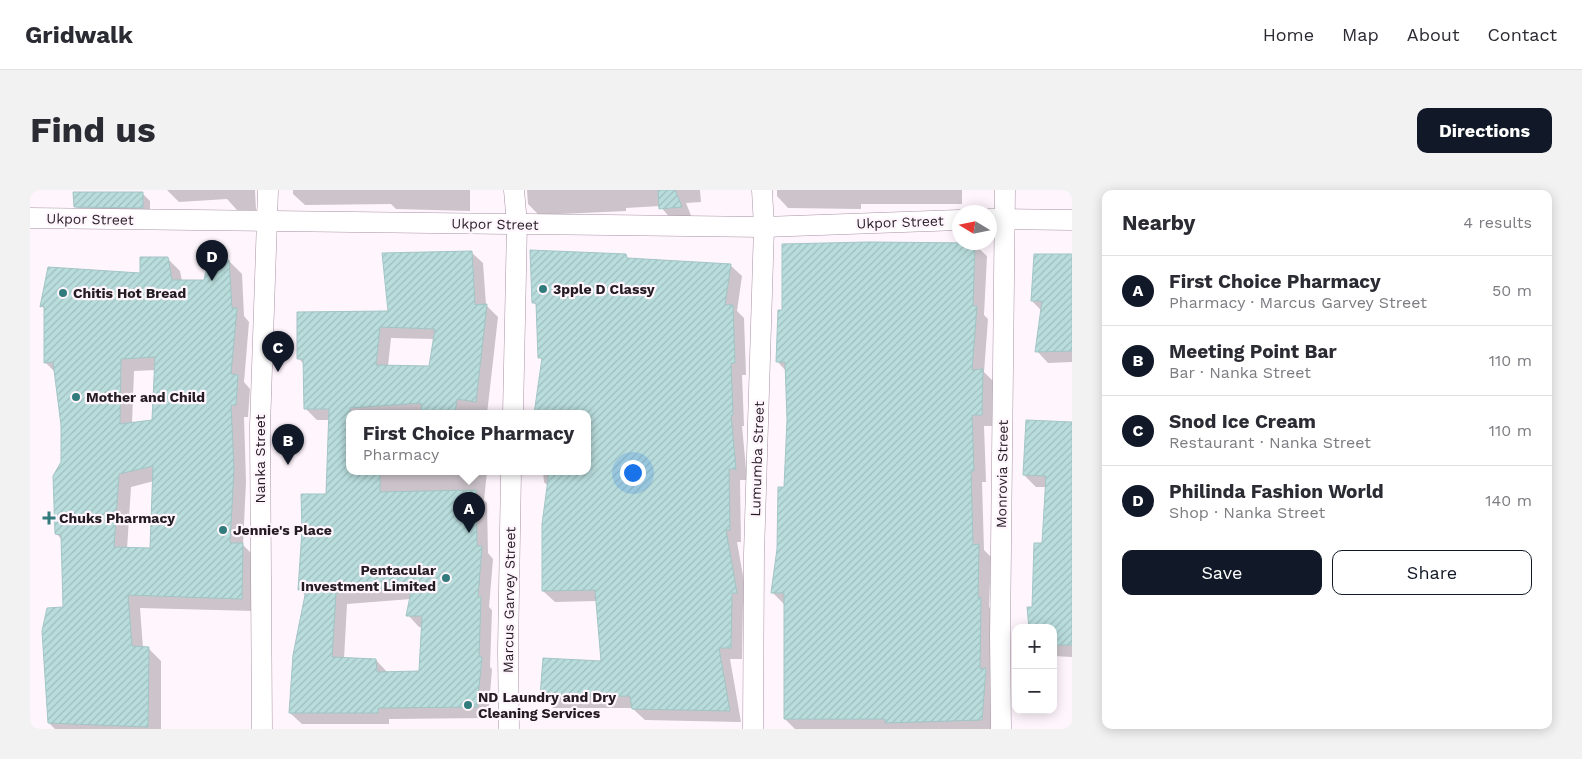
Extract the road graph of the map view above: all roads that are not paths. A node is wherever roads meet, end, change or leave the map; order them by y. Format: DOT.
graph roads {
  1 [pos="268,190"];
  2 [pos="514,190"];
  3 [pos="762,190"];
  4 [pos="1005,190"];
  5 [pos="30,218"];
  6 [pos="997,219"];
  7 [pos="952,220"];
  8 [pos="1072,220"];
  9 [pos="268,221"];
  10 [pos="517,224"];
  11 [pos="764,227"];
  12 [pos="513,410"];
  13 [pos="511,475"];
  14 [pos="262,729"];
  15 [pos="509,729"];
  16 [pos="753,729"];
  17 [pos="1001,729"];
  1 -- 9 [label="street, Nanka Street"];
  2 -- 10 [label="street"];
  3 -- 11 [label="street, Lumumba Street"];
  4 -- 6 [label="street, Monrovia Street"];
  5 -- 9 [label="street, Ukpor Street"];
  6 -- 8 [label="street"];
  6 -- 17 [label="street, Monrovia Street"];
  7 -- 11 [label="street, Ukpor Street"];
  9 -- 10 [label="street, Ukpor Street"];
  9 -- 14 [label="street, Nanka Street"];
  10 -- 11 [label="street, Ukpor Street"];
  10 -- 12 [label="street"];
  11 -- 16 [label="street, Lumumba Street"];
  13 -- 15 [label="street, Marcus Garvey Street"];
}
